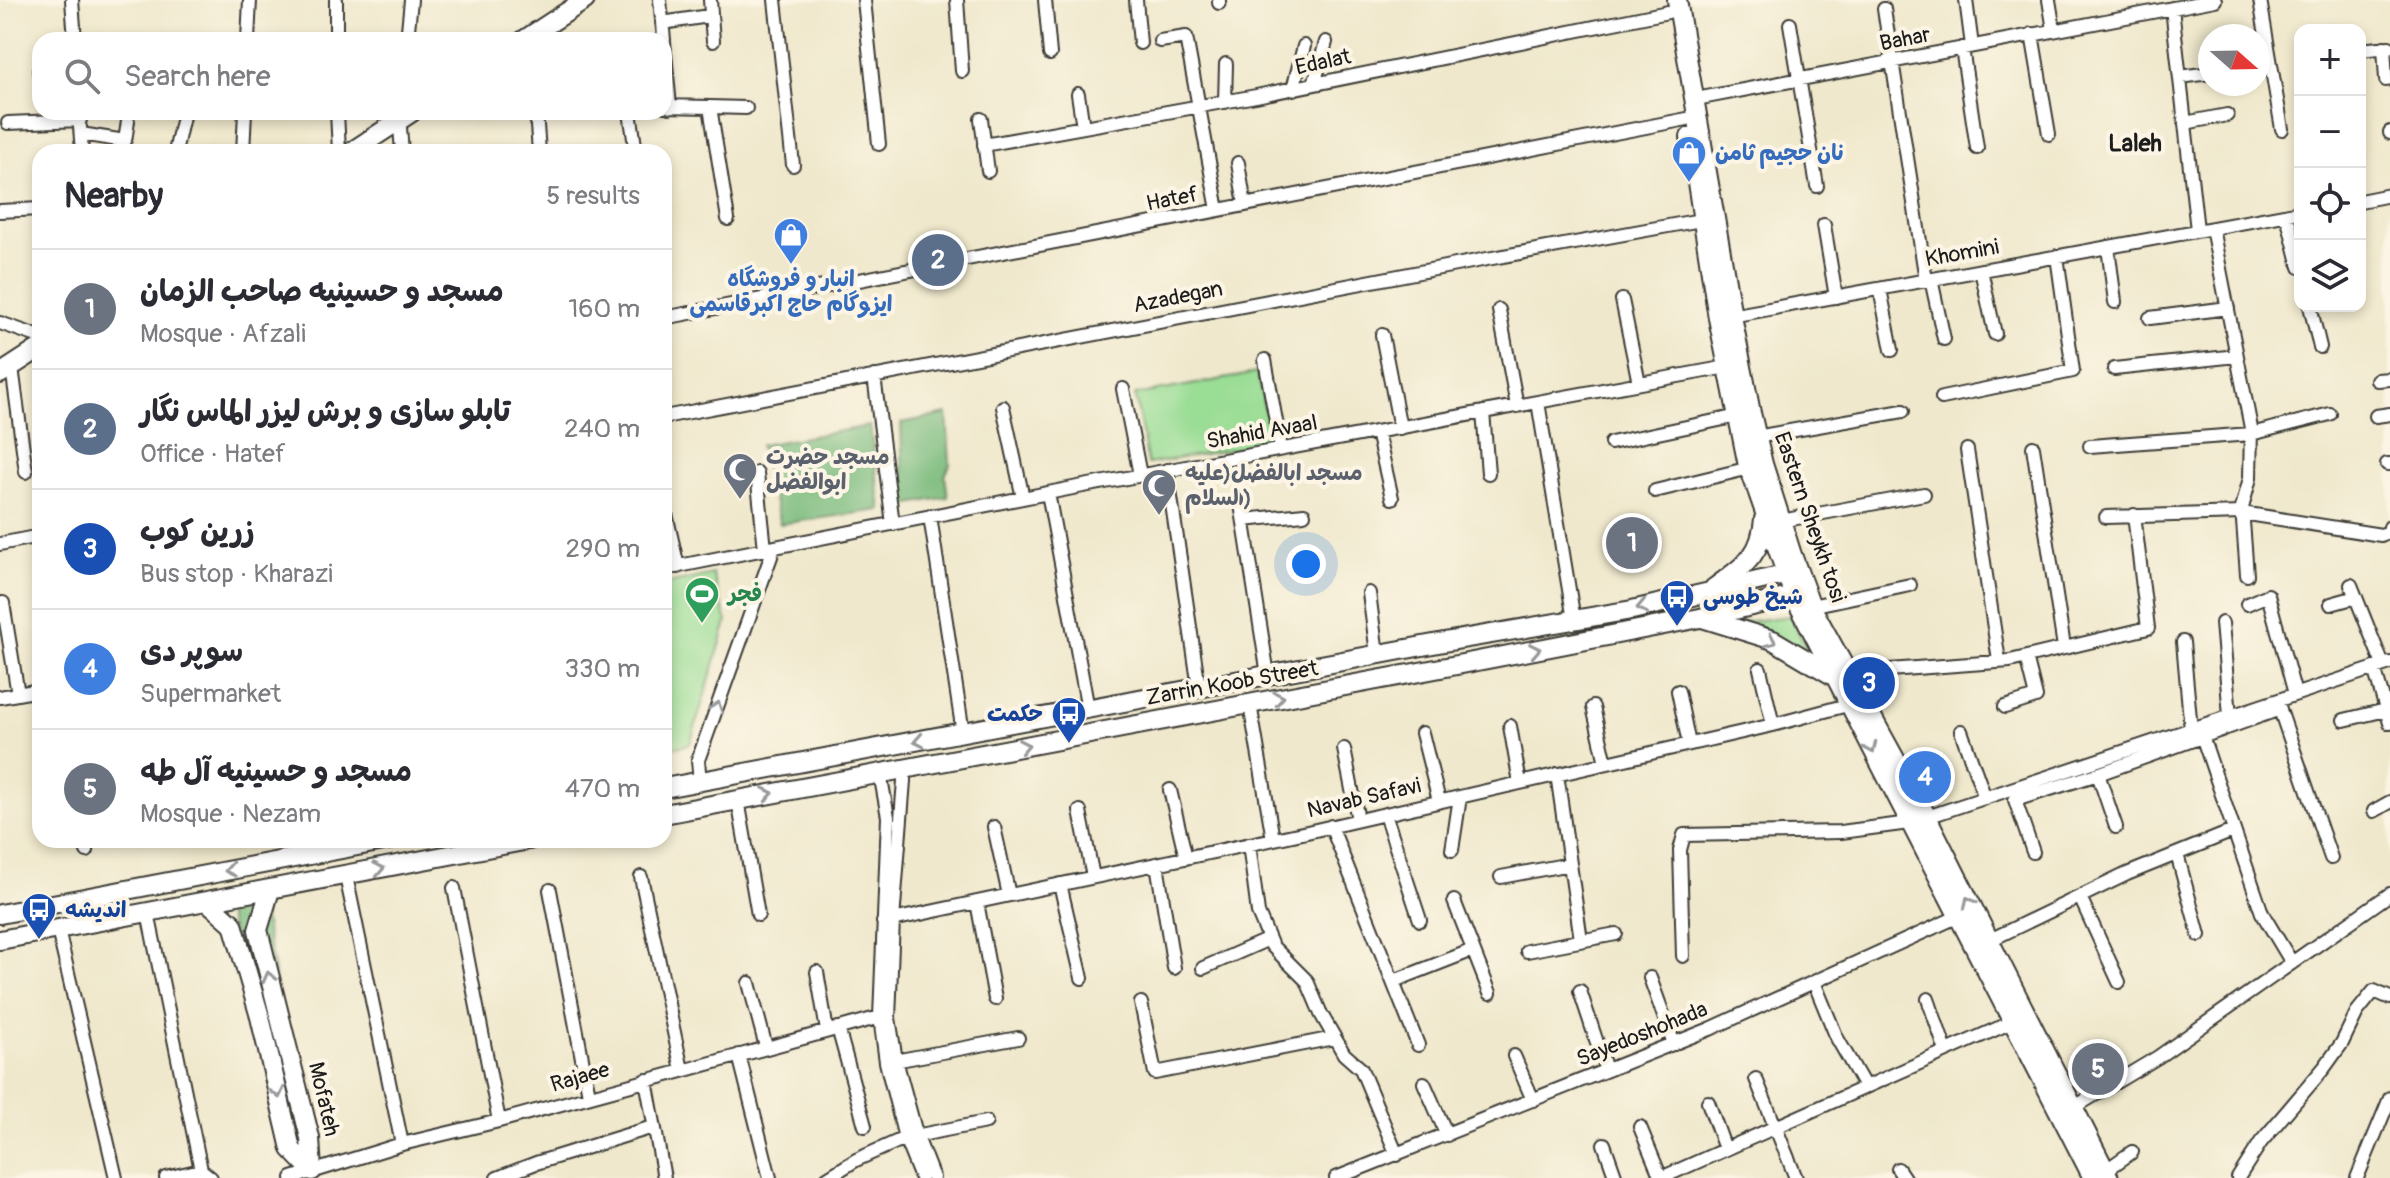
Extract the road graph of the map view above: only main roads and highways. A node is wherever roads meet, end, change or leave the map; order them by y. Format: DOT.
graph roads {
  1 [pos="585,0"];
  2 [pos="1670,4"];
  3 [pos="563,7"];
  4 [pos="536,32"];
  5 [pos="396,120"];
  6 [pos="362,144"];
  7 [pos="1725,317"];
  8 [pos="32,353"];
  9 [pos="6,370"];
  10 [pos="1773,518"];
  11 [pos="1793,574"];
  12 [pos="1707,594"];
  13 [pos="1804,597"];
  14 [pos="1683,599"];
  15 [pos="1691,619"];
  16 [pos="1842,676"];
  17 [pos="849,754"];
  18 [pos="811,761"];
  19 [pos="847,779"];
  20 [pos="811,786"];
  21 [pos="672,787"];
  22 [pos="672,812"];
  23 [pos="1918,820"];
  24 [pos="347,848"];
  25 [pos="488,848"];
  26 [pos="270,890"];
  27 [pos="208,902"];
  28 [pos="0,914"];
  29 [pos="0,940"];
  30 [pos="313,1175"];
  31 [pos="2096,1176"];
  1 -- 3 [label="main road"];
  2 -- 7 [label="main road, Eastern Sheykh tosi"];
  2 -- 7 [label="main road, Eastern Sheykh tosi"];
  3 -- 4 [label="main road"];
  5 -- 6 [label="main road"];
  7 -- 10 [label="main road, Eastern Sheykh tosi"];
  7 -- 10 [label="main road, Eastern Sheykh tosi"];
  8 -- 9 [label="main road"];
  10 -- 11 [label="main road, Eastern Sheykh tosi"];
  10 -- 12 [label="main road"];
  11 -- 12 [label="main road, Zarrin Koob Street"];
  11 -- 13 [label="main road, Eastern Sheykh tosi"];
  12 -- 14 [label="main road, Zarrin Koob Street"];
  13 -- 15 [label="main road, Zarrin Koob Street"];
  13 -- 16 [label="main road, Eastern Sheykh tosi"];
  14 -- 15 [label="main road"];
  14 -- 17 [label="main road, Zarrin Koob Street, one-way"];
  15 -- 16 [label="main road, one-way"];
  19 -- 15 [label="main road, Zarrin Koob Street, one-way"];
  16 -- 23 [label="main road, Eastern Sheykh tosi"];
  16 -- 23 [label="main road, Eastern Sheykh tosi, one-way"];
  17 -- 18 [label="main road, Zarrin Koob Street"];
  17 -- 19 [label="main road"];
  18 -- 20 [label="main road"];
  18 -- 21 [label="main road, Zarrin Koob Street"];
  19 -- 20 [label="main road, Zarrin Koob Street"];
  22 -- 20 [label="main road, Zarrin Koob Street, one-way"];
  23 -- 31 [label="main road, Eastern Sheykh tosi"];
  31 -- 23 [label="main road, Eastern Sheykh tosi, one-way"];
  24 -- 28 [label="main road, one-way"];
  26 -- 25 [label="main road, one-way"];
  26 -- 27 [label="main road"];
  30 -- 26 [label="main road, Mofateh, one-way"];
  27 -- 29 [label="main road"];
  27 -- 30 [label="main road, Mofateh, one-way"];
}
